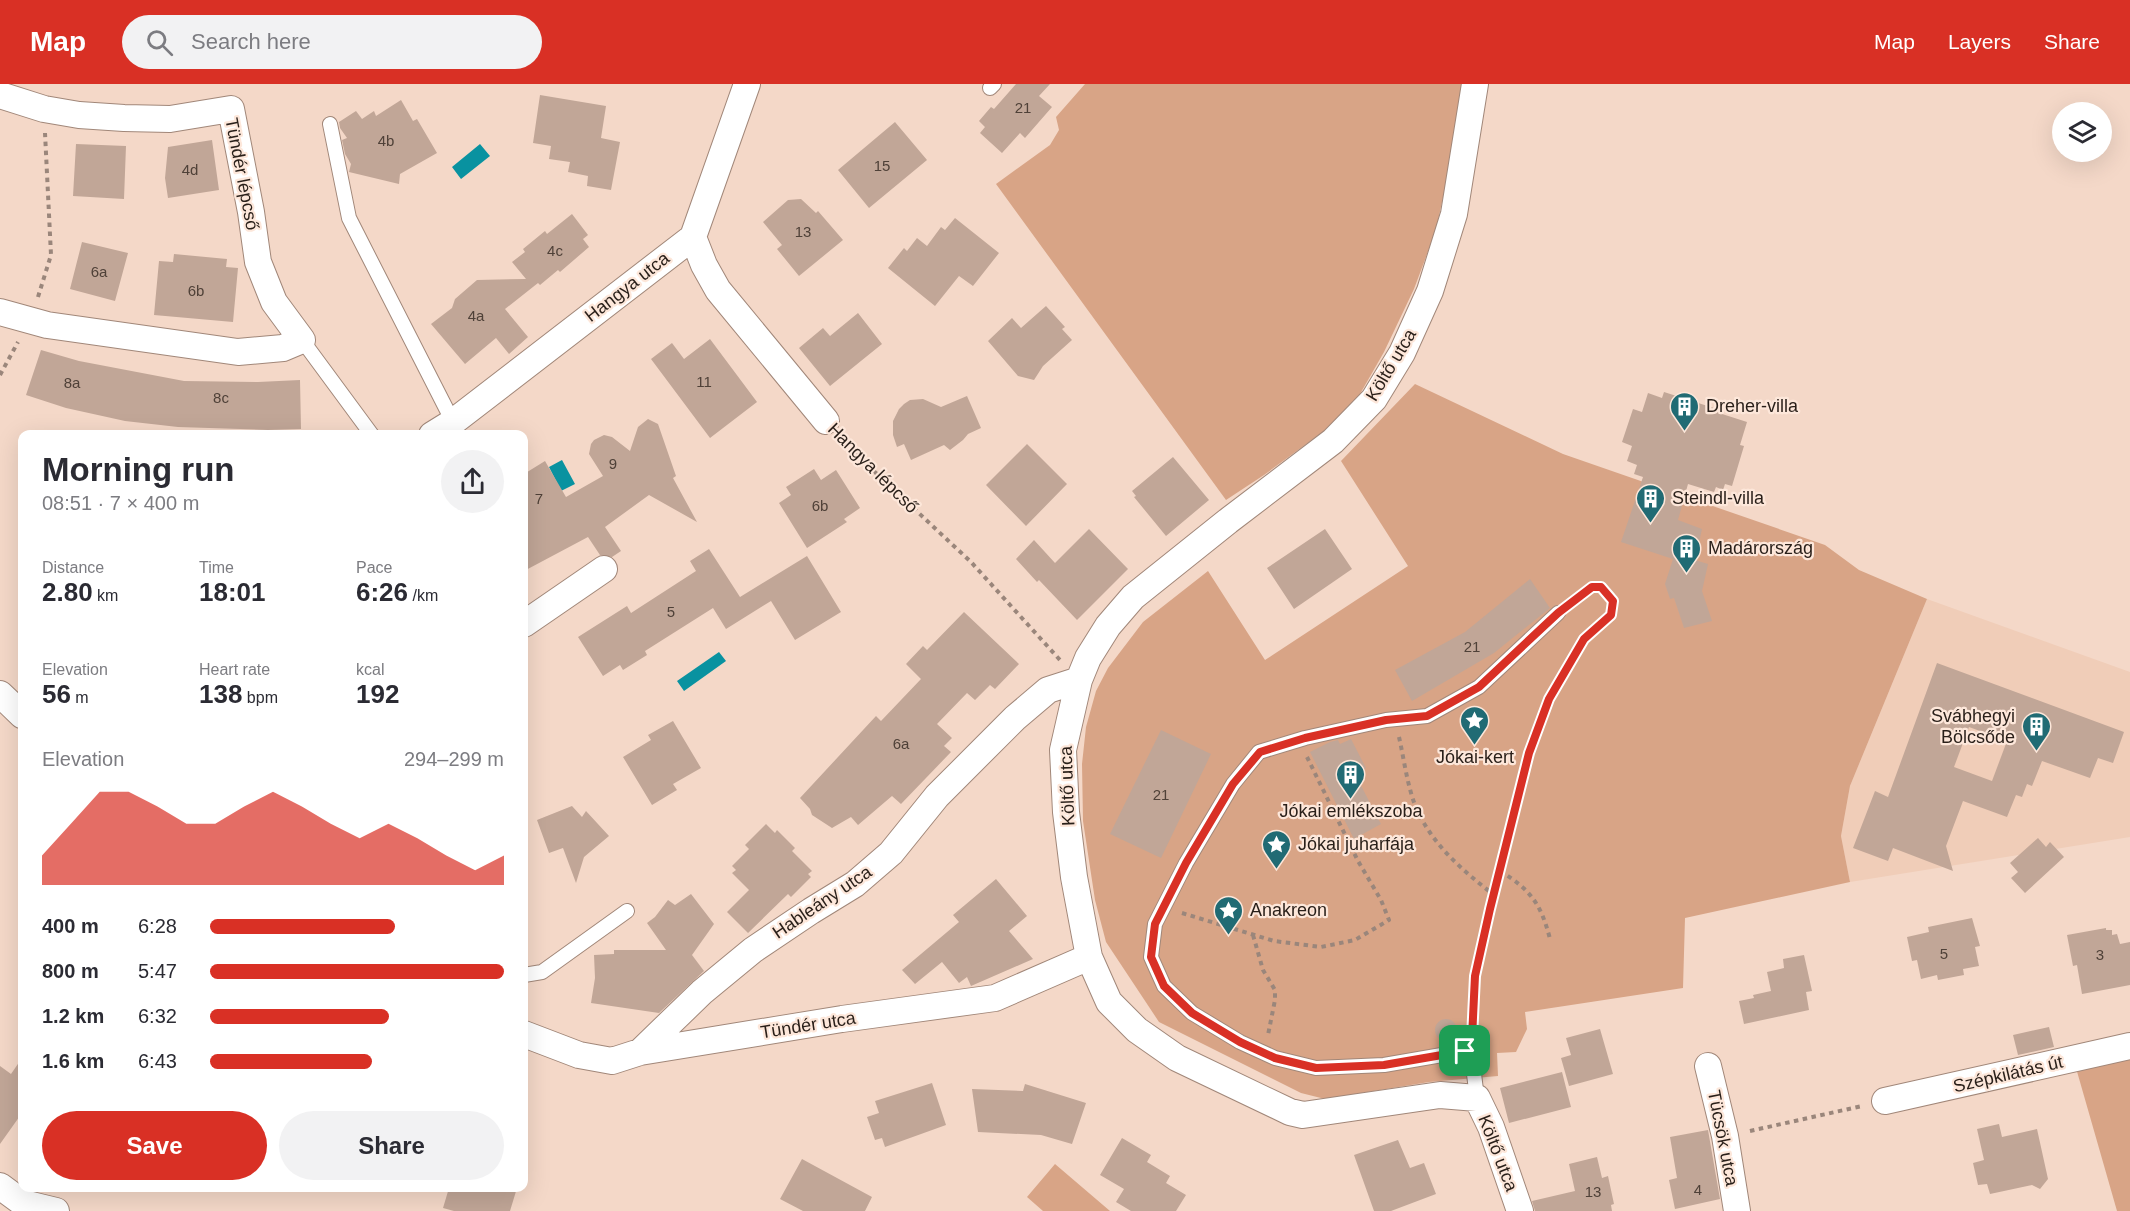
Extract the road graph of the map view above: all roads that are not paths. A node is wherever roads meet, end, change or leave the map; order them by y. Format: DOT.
graph roads {
  1 [pos="747,84"];
  2 [pos="1475,84"];
  3 [pos="0,95"];
  4 [pos="330,124"];
  5 [pos="693,237"];
  6 [pos="0,312"];
  7 [pos="302,340"];
  8 [pos="826,421"];
  9 [pos="442,428"];
  10 [pos="368,430"];
  11 [pos="604,569"];
  12 [pos="1558,613"];
  13 [pos="528,621"];
  14 [pos="1079,680"];
  15 [pos="9,692"];
  16 [pos="18,708"];
  17 [pos="627,911"];
  18 [pos="1089,957"];
  19 [pos="528,974"];
  20 [pos="528,1036"];
  21 [pos="2130,1047"];
  22 [pos="640,1052"];
  23 [pos="1708,1066"];
  24 [pos="1477,1098"];
  25 [pos="1873,1104"];
  26 [pos="0,1186"];
  27 [pos="26,1201"];
  28 [pos="56,1211"];
  29 [pos="1520,1211"];
  30 [pos="1737,1211"];
  1 -- 5 [label="street"];
  2 -- 14 [label="street, Költő utca"];
  3 -- 7 [label="street, Tündér lépcső"];
  4 -- 9 [label="lane"];
  5 -- 8 [label="street, Hangya lépcső"];
  5 -- 9 [label="street, Hangya utca"];
  6 -- 7 [label="street"];
  7 -- 10 [label="lane, Tündér lépcső"];
  11 -- 13 [label="street"];
  12 -- 24 [label="lane"];
  14 -- 18 [label="street, Költő utca"];
  14 -- 22 [label="street, Hableány utca"];
  15 -- 16 [label="street"];
  17 -- 19 [label="lane"];
  18 -- 22 [label="street, Tündér utca"];
  18 -- 24 [label="street, Költő utca"];
  20 -- 22 [label="street, Tündér utca"];
  21 -- 25 [label="street, Szépkilátás út"];
  23 -- 30 [label="street, Tücsök utca"];
  24 -- 29 [label="street, Költő utca"];
  26 -- 27 [label="street"];
  27 -- 28 [label="street"];
}
